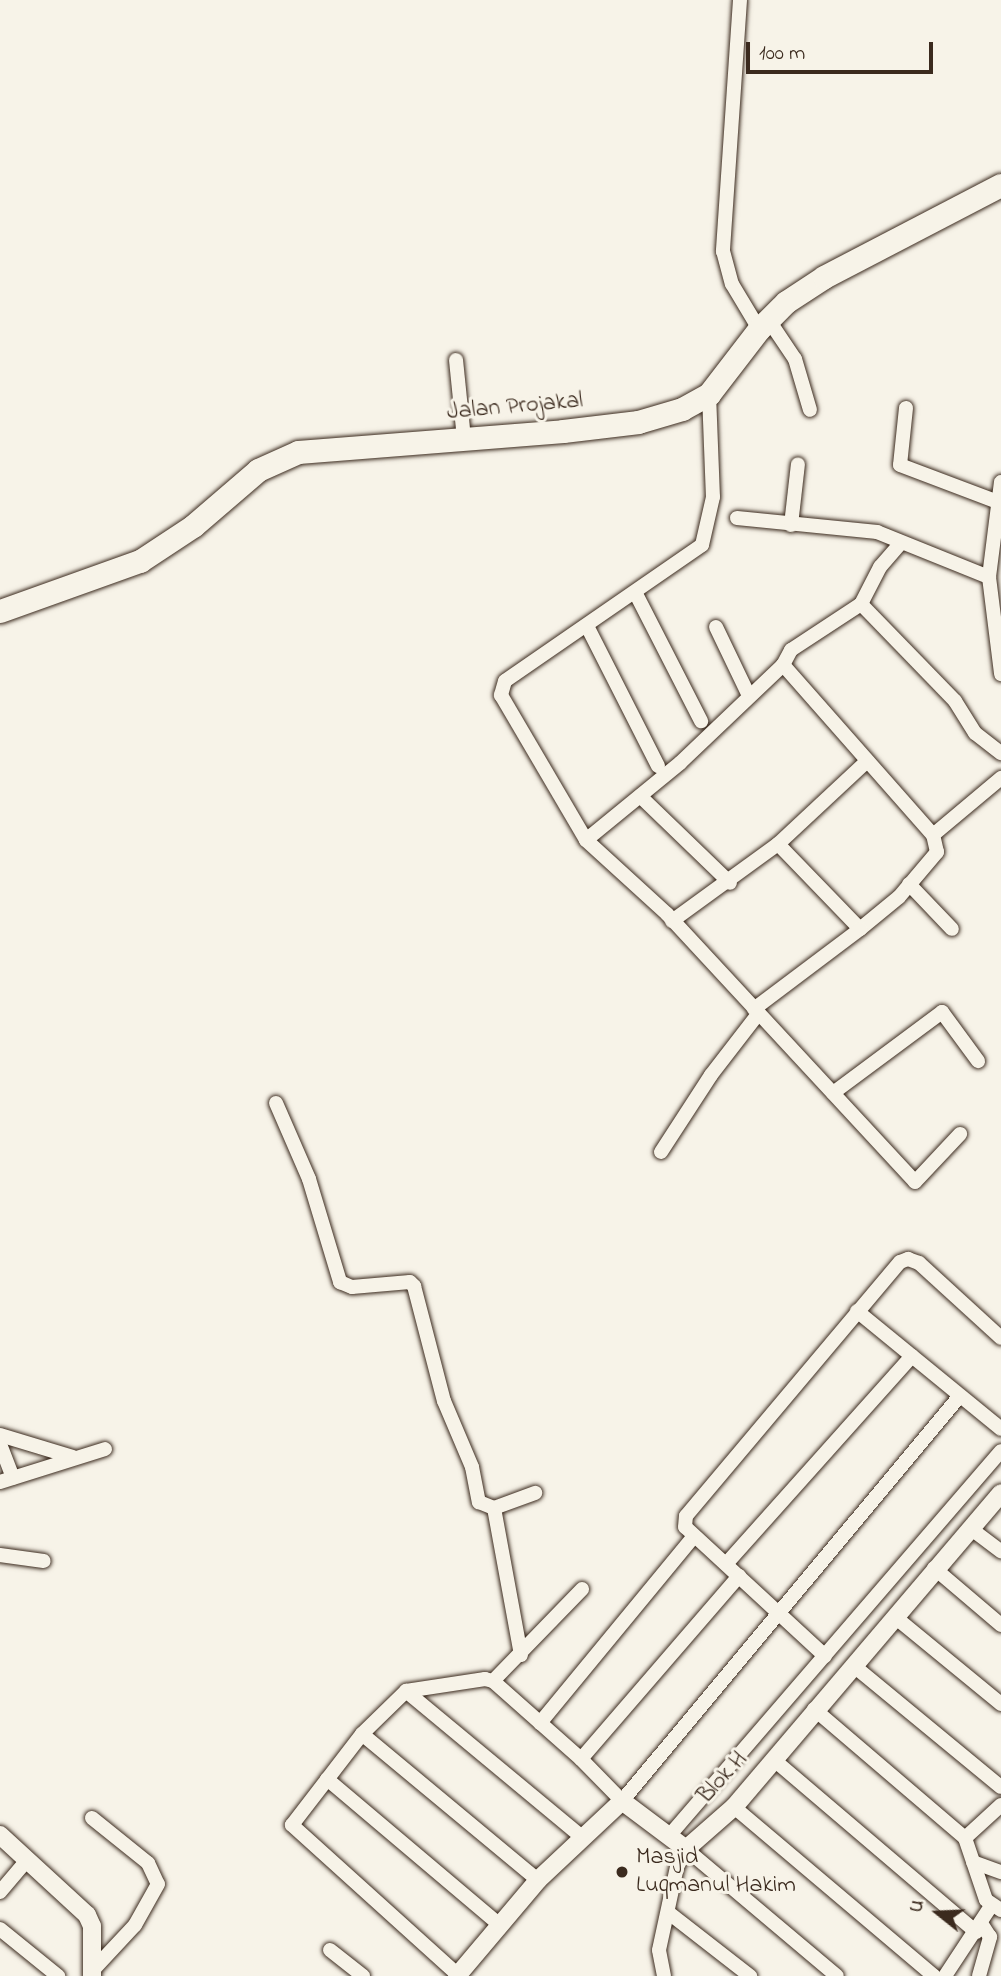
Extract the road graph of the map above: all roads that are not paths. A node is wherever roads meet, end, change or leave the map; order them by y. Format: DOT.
graph roads {
  1 [pos="740,0"];
  2 [pos="1001,185"];
  3 [pos="763,324"];
  4 [pos="456,360"];
  5 [pos="709,394"];
  6 [pos="906,408"];
  7 [pos="810,410"];
  8 [pos="464,439"];
  9 [pos="798,464"];
  10 [pos="1001,482"];
  11 [pos="998,502"];
  12 [pos="737,518"];
  13 [pos="791,524"];
  14 [pos="900,544"];
  15 [pos="989,577"];
  16 [pos="636,594"];
  17 [pos="861,604"];
  18 [pos="0,611"];
  19 [pos="587,626"];
  20 [pos="716,627"];
  21 [pos="783,665"];
  22 [pos="1001,674"];
  23 [pos="749,696"];
  24 [pos="701,721"];
  25 [pos="1001,753"];
  26 [pos="867,761"];
  27 [pos="658,765"];
  28 [pos="1001,778"];
  29 [pos="640,796"];
  30 [pos="933,835"];
  31 [pos="586,839"];
  32 [pos="778,844"];
  33 [pos="730,883"];
  34 [pos="909,884"];
  35 [pos="673,921"];
  36 [pos="860,929"];
  37 [pos="952,929"];
  38 [pos="757,1011"];
  39 [pos="978,1061"];
  40 [pos="833,1093"];
  41 [pos="276,1103"];
  42 [pos="960,1134"];
  43 [pos="662,1152"];
  44 [pos="857,1311"];
  45 [pos="1001,1338"];
  46 [pos="912,1356"];
  47 [pos="960,1397"];
  48 [pos="1001,1429"];
  49 [pos="0,1435"];
  50 [pos="0,1444"];
  51 [pos="105,1449"];
  52 [pos="1001,1451"];
  53 [pos="73,1457"];
  54 [pos="6,1480"];
  55 [pos="535,1493"];
  56 [pos="1001,1493"];
  57 [pos="494,1508"];
  58 [pos="970,1528"];
  59 [pos="694,1536"];
  60 [pos="1001,1551"];
  61 [pos="0,1555"];
  62 [pos="44,1560"];
  63 [pos="726,1564"];
  64 [pos="934,1568"];
  65 [pos="738,1576"];
  66 [pos="582,1589"];
  67 [pos="779,1615"];
  68 [pos="895,1617"];
  69 [pos="1001,1625"];
  70 [pos="521,1655"];
  71 [pos="825,1657"];
  72 [pos="854,1666"];
  73 [pos="493,1681"];
  74 [pos="406,1691"];
  75 [pos="1001,1704"];
  76 [pos="814,1709"];
  77 [pos="540,1723"];
  78 [pos="362,1734"];
  79 [pos="581,1759"];
  80 [pos="773,1759"];
  81 [pos="327,1779"];
  82 [pos="1001,1787"];
  83 [pos="622,1801"];
  84 [pos="1001,1805"];
  85 [pos="734,1807"];
  86 [pos="92,1818"];
  87 [pos="0,1836"];
  88 [pos="669,1836"];
  89 [pos="582,1837"];
  90 [pos="965,1838"];
  91 [pos="686,1849"];
  92 [pos="27,1860"];
  93 [pos="973,1862"];
  94 [pos="1001,1872"];
  95 [pos="538,1880"];
  96 [pos="0,1892"];
  97 [pos="996,1908"];
  98 [pos="669,1913"];
  99 [pos="500,1925"];
  100 [pos="0,1928"];
  101 [pos="979,1928"];
  102 [pos="330,1950"];
  103 [pos="93,1973"];
  104 [pos="457,1975"];
  105 [pos="58,1976"];
  106 [pos="363,1976"];
  107 [pos="664,1976"];
  108 [pos="750,1976"];
  109 [pos="837,1976"];
  110 [pos="934,1976"];
  111 [pos="945,1976"];
  112 [pos="979,1976"];
  1 -- 3 [label="street"];
  2 -- 3 [label="main road, Jalan Projakal"];
  3 -- 5 [label="main road, Jalan Projakal"];
  3 -- 7 [label="street"];
  4 -- 8 [label="street"];
  5 -- 8 [label="main road, Jalan Projakal"];
  5 -- 16 [label="street"];
  6 -- 11 [label="street"];
  8 -- 18 [label="main road, Jalan Projakal"];
  9 -- 13 [label="street"];
  10 -- 11 [label="street"];
  11 -- 15 [label="street"];
  12 -- 13 [label="street"];
  13 -- 14 [label="street"];
  14 -- 15 [label="street"];
  14 -- 17 [label="street"];
  15 -- 22 [label="street"];
  16 -- 19 [label="street"];
  16 -- 24 [label="street"];
  17 -- 21 [label="street"];
  17 -- 25 [label="street"];
  19 -- 27 [label="street"];
  19 -- 31 [label="street"];
  20 -- 23 [label="street"];
  21 -- 23 [label="street"];
  21 -- 26 [label="street"];
  23 -- 29 [label="street"];
  26 -- 30 [label="street"];
  26 -- 32 [label="street"];
  28 -- 30 [label="street"];
  29 -- 31 [label="street"];
  29 -- 33 [label="street"];
  30 -- 34 [label="street"];
  31 -- 35 [label="street"];
  32 -- 33 [label="street"];
  32 -- 36 [label="street"];
  33 -- 35 [label="street"];
  34 -- 36 [label="street"];
  34 -- 37 [label="street"];
  35 -- 38 [label="street"];
  36 -- 38 [label="street"];
  38 -- 40 [label="street"];
  38 -- 43 [label="street"];
  39 -- 40 [label="street"];
  40 -- 42 [label="street"];
  41 -- 57 [label="street"];
  44 -- 45 [label="street"];
  44 -- 46 [label="street"];
  44 -- 59 [label="street"];
  46 -- 47 [label="street"];
  46 -- 63 [label="street"];
  47 -- 48 [label="street"];
  47 -- 67 [label="street"];
  49 -- 53 [label="street"];
  50 -- 54 [label="street"];
  51 -- 53 [label="street"];
  52 -- 71 [label="street"];
  53 -- 54 [label="street"];
  55 -- 57 [label="street"];
  56 -- 58 [label="street, Blok H"];
  57 -- 70 [label="street"];
  58 -- 60 [label="street"];
  58 -- 64 [label="street, Blok H"];
  59 -- 63 [label="street"];
  59 -- 77 [label="street"];
  61 -- 62 [label="street"];
  63 -- 65 [label="street"];
  64 -- 68 [label="street, Blok H"];
  64 -- 69 [label="street"];
  65 -- 67 [label="street"];
  65 -- 79 [label="street"];
  66 -- 70 [label="street"];
  67 -- 71 [label="street"];
  67 -- 83 [label="street"];
  68 -- 72 [label="street, Blok H"];
  68 -- 75 [label="street"];
  70 -- 73 [label="street"];
  71 -- 88 [label="street"];
  72 -- 76 [label="street, Blok H"];
  72 -- 82 [label="street"];
  73 -- 74 [label="street"];
  73 -- 77 [label="street"];
  74 -- 78 [label="street"];
  74 -- 89 [label="street"];
  76 -- 80 [label="street, Blok H"];
  76 -- 90 [label="street"];
  77 -- 79 [label="street"];
  78 -- 81 [label="street"];
  78 -- 95 [label="street"];
  79 -- 83 [label="street"];
  80 -- 85 [label="street, Blok H"];
  80 -- 101 [label="street"];
  81 -- 99 [label="street"];
  81 -- 104 [label="street"];
  83 -- 88 [label="street"];
  83 -- 89 [label="street"];
  84 -- 90 [label="street"];
  85 -- 91 [label="street, Blok H"];
  85 -- 110 [label="street"];
  86 -- 103 [label="street"];
  87 -- 92 [label="street"];
  88 -- 91 [label="street"];
  89 -- 95 [label="street"];
  90 -- 93 [label="street"];
  91 -- 98 [label="street"];
  91 -- 109 [label="street"];
  92 -- 96 [label="street"];
  92 -- 103 [label="street"];
  93 -- 94 [label="street"];
  93 -- 97 [label="street"];
  95 -- 99 [label="street"];
  97 -- 101 [label="street"];
  98 -- 107 [label="street"];
  98 -- 108 [label="street"];
  99 -- 104 [label="street"];
  100 -- 105 [label="street"];
  101 -- 111 [label="street"];
  101 -- 112 [label="street"];
  102 -- 106 [label="street"];
}
